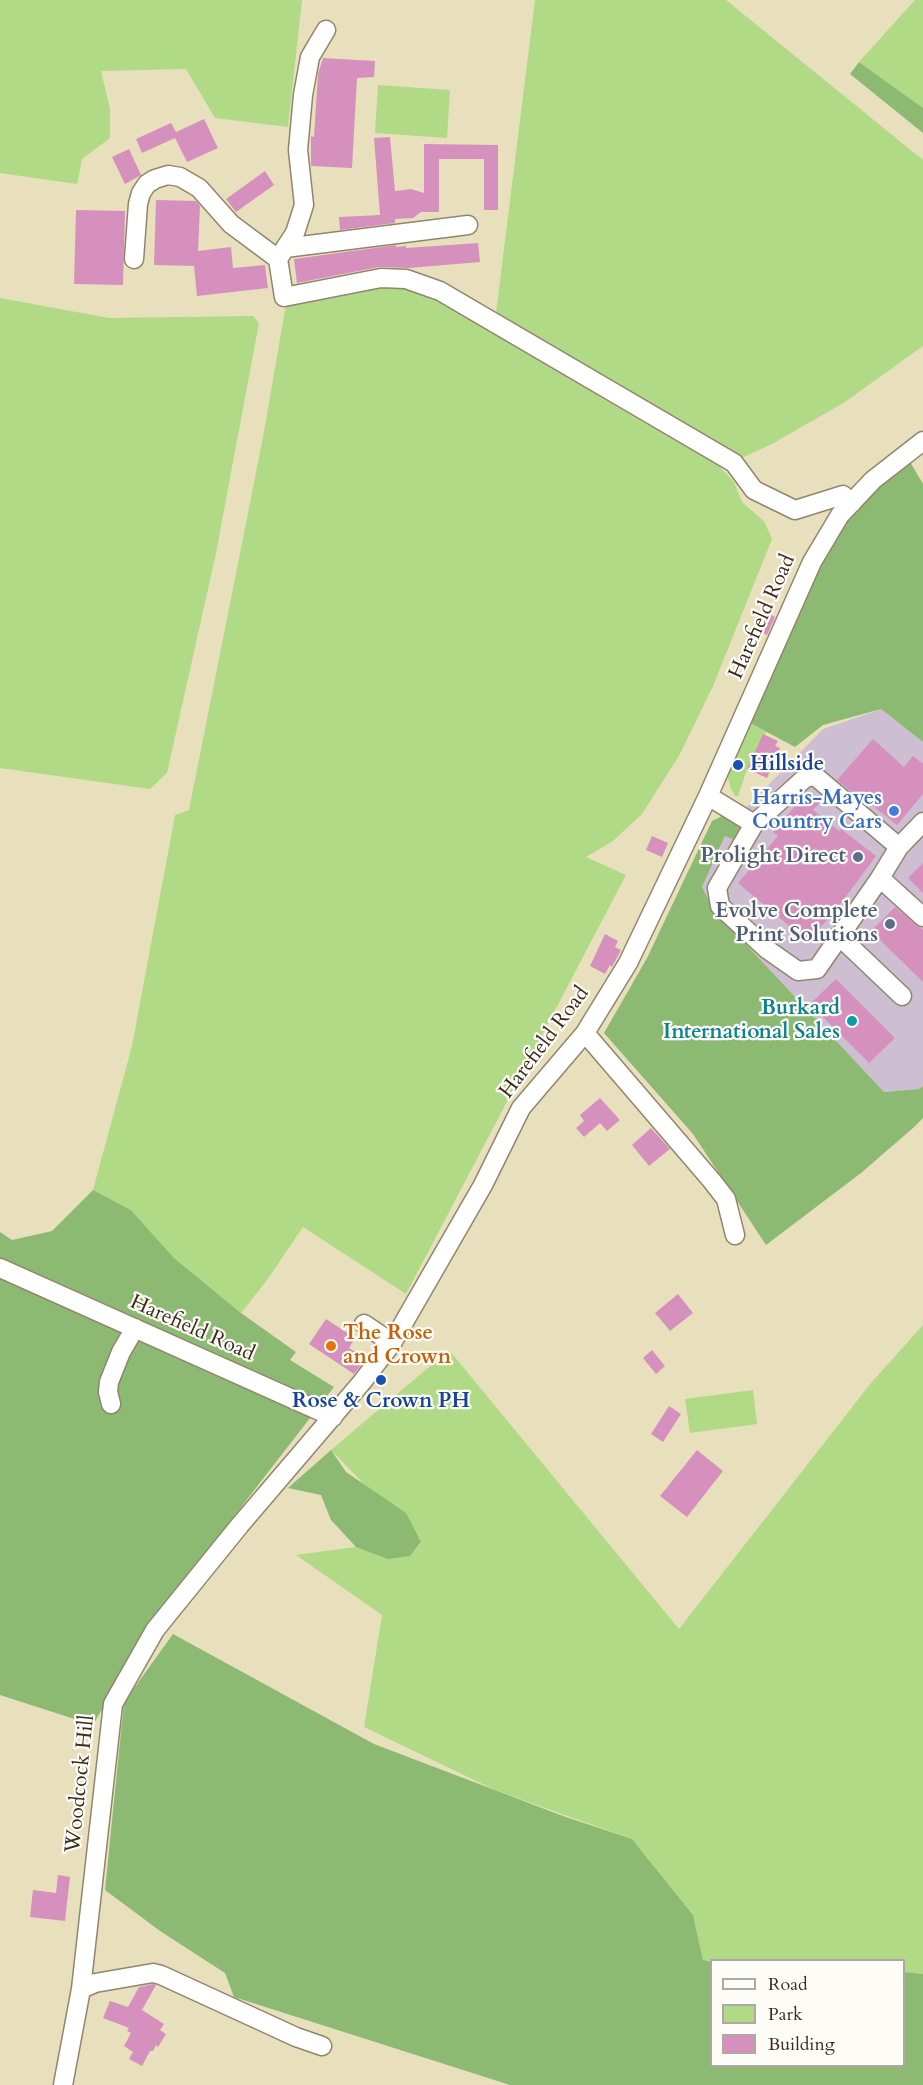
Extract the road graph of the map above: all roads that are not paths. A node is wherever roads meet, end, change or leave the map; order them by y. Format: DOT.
graph roads {
  1 [pos="326,30"];
  2 [pos="468,225"];
  3 [pos="282,253"];
  4 [pos="134,259"];
  5 [pos="923,441"];
  6 [pos="852,503"];
  7 [pos="708,796"];
  8 [pos="923,822"];
  9 [pos="754,824"];
  10 [pos="899,848"];
  11 [pos="880,878"];
  12 [pos="923,917"];
  13 [pos="839,936"];
  14 [pos="902,996"];
  15 [pos="585,1033"];
  16 [pos="735,1235"];
  17 [pos="0,1268"];
  18 [pos="364,1324"];
  19 [pos="135,1328"];
  20 [pos="392,1343"];
  21 [pos="111,1404"];
  22 [pos="333,1417"];
  23 [pos="81,1989"];
  24 [pos="322,2046"];
  25 [pos="63,2085"];
  1 -- 3 [label="street"];
  2 -- 3 [label="street"];
  3 -- 4 [label="street"];
  3 -- 6 [label="street"];
  5 -- 6 [label="street, Harefield Road"];
  6 -- 7 [label="street, Harefield Road"];
  7 -- 9 [label="street"];
  7 -- 15 [label="street, Harefield Road"];
  8 -- 10 [label="street"];
  9 -- 10 [label="street"];
  9 -- 13 [label="street"];
  10 -- 11 [label="street"];
  11 -- 12 [label="street"];
  11 -- 13 [label="street"];
  13 -- 14 [label="street"];
  15 -- 16 [label="street"];
  15 -- 20 [label="street, Harefield Road"];
  17 -- 19 [label="street, Harefield Road"];
  18 -- 20 [label="street"];
  19 -- 21 [label="street"];
  19 -- 22 [label="street, Harefield Road"];
  20 -- 22 [label="street, Harefield Road"];
  22 -- 23 [label="street, Woodcock Hill"];
  23 -- 24 [label="street"];
  23 -- 25 [label="street, Woodcock Hill"];
}
